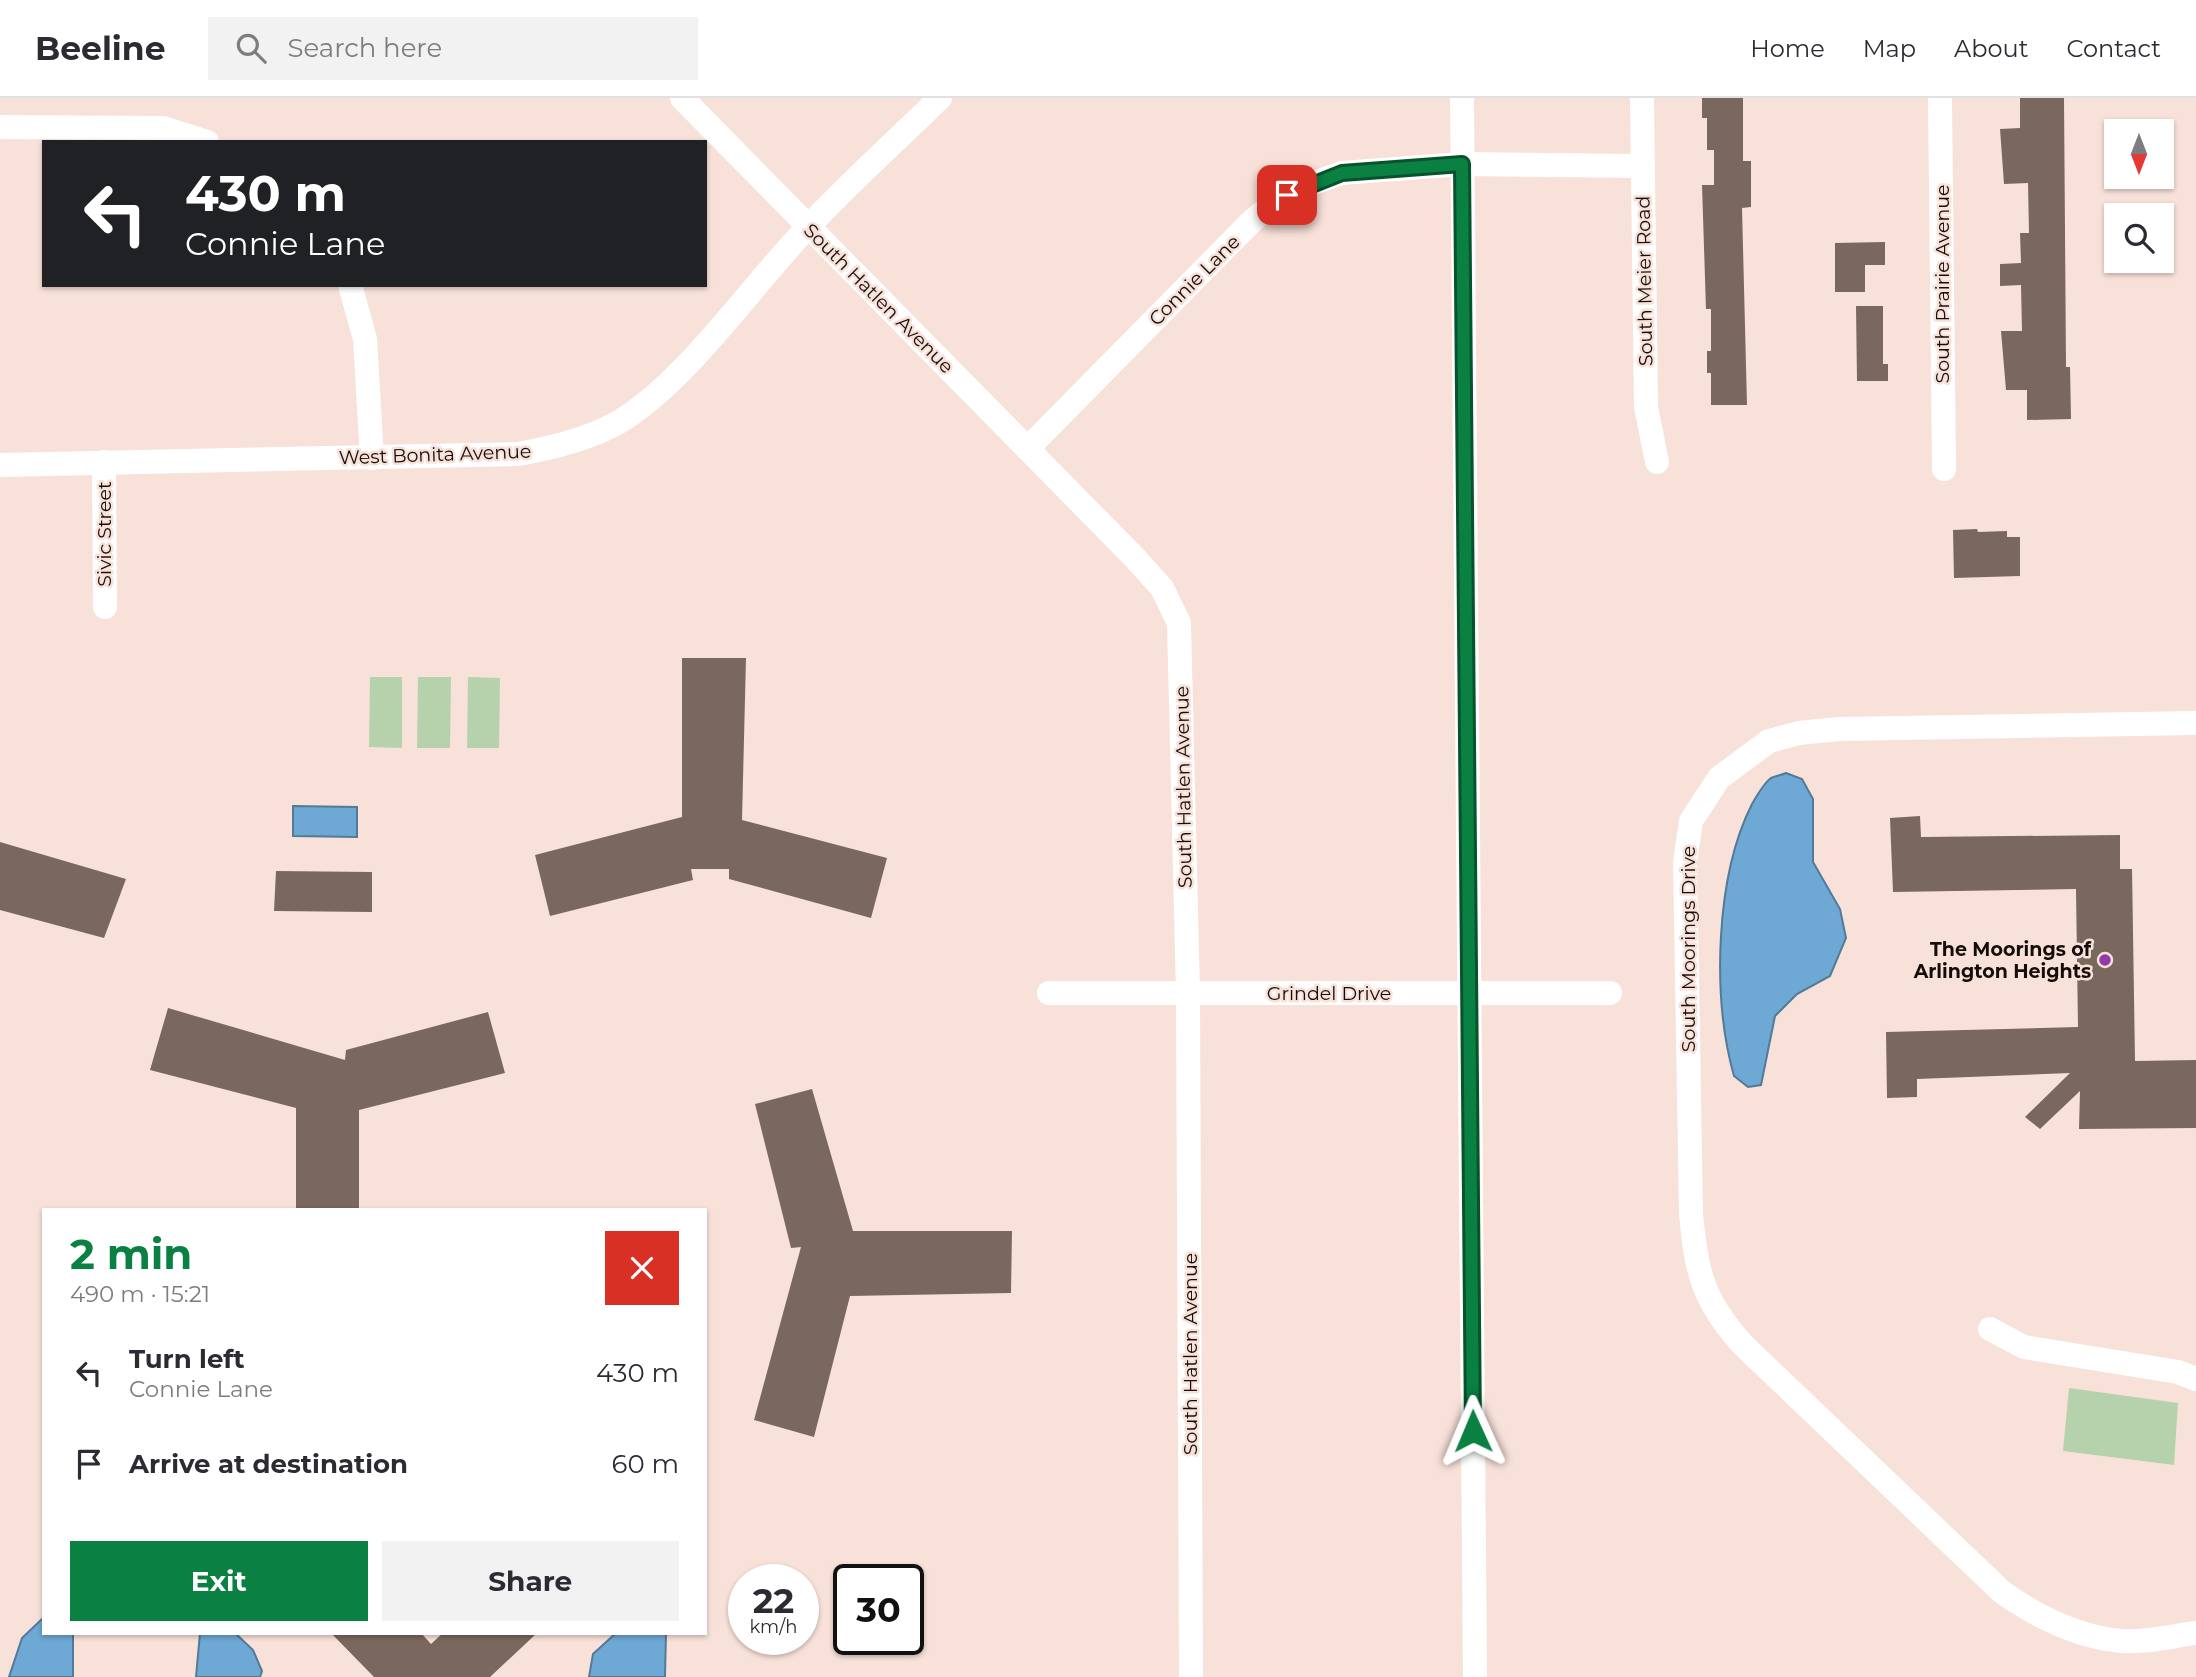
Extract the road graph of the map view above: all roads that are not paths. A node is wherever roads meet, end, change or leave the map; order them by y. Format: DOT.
graph roads {
  1 [pos="682,98"];
  2 [pos="940,98"];
  3 [pos="1462,98"];
  4 [pos="1642,98"];
  5 [pos="1941,98"];
  6 [pos="0,127"];
  7 [pos="201,140"];
  8 [pos="1462,164"];
  9 [pos="1642,166"];
  10 [pos="807,227"];
  11 [pos="351,287"];
  12 [pos="1029,447"];
  13 [pos="372,458"];
  14 [pos="104,462"];
  15 [pos="1657,462"];
  16 [pos="0,464"];
  17 [pos="1944,469"];
  18 [pos="105,607"];
  19 [pos="2196,723"];
  20 [pos="1049,993"];
  21 [pos="1188,993"];
  22 [pos="1469,993"];
  23 [pos="1610,993"];
  24 [pos="1990,1329"];
  25 [pos="2196,1379"];
  26 [pos="2196,1633"];
  27 [pos="1191,1677"];
  28 [pos="1475,1677"];
  1 -- 10 [label="street, South Hatlen Avenue"];
  2 -- 10 [label="street, West Bonita Avenue"];
  3 -- 8 [label="street"];
  4 -- 9 [label="street, South Meier Road"];
  5 -- 17 [label="street, South Prairie Avenue"];
  6 -- 7 [label="street"];
  8 -- 9 [label="street, Connie Lane"];
  8 -- 12 [label="street, Connie Lane"];
  8 -- 22 [label="street"];
  9 -- 15 [label="street, South Meier Road"];
  10 -- 12 [label="street, South Hatlen Avenue"];
  10 -- 13 [label="street, West Bonita Avenue"];
  11 -- 13 [label="street"];
  12 -- 21 [label="street, South Hatlen Avenue"];
  13 -- 14 [label="street, West Bonita Avenue"];
  14 -- 16 [label="street, West Bonita Avenue"];
  14 -- 18 [label="street, Sivic Street"];
  19 -- 26 [label="street, South Moorings Drive"];
  20 -- 21 [label="street, Grindel Drive"];
  21 -- 22 [label="street, Grindel Drive"];
  21 -- 27 [label="street, South Hatlen Avenue"];
  22 -- 23 [label="street, Grindel Drive"];
  22 -- 28 [label="street"];
  24 -- 25 [label="street"];
}
